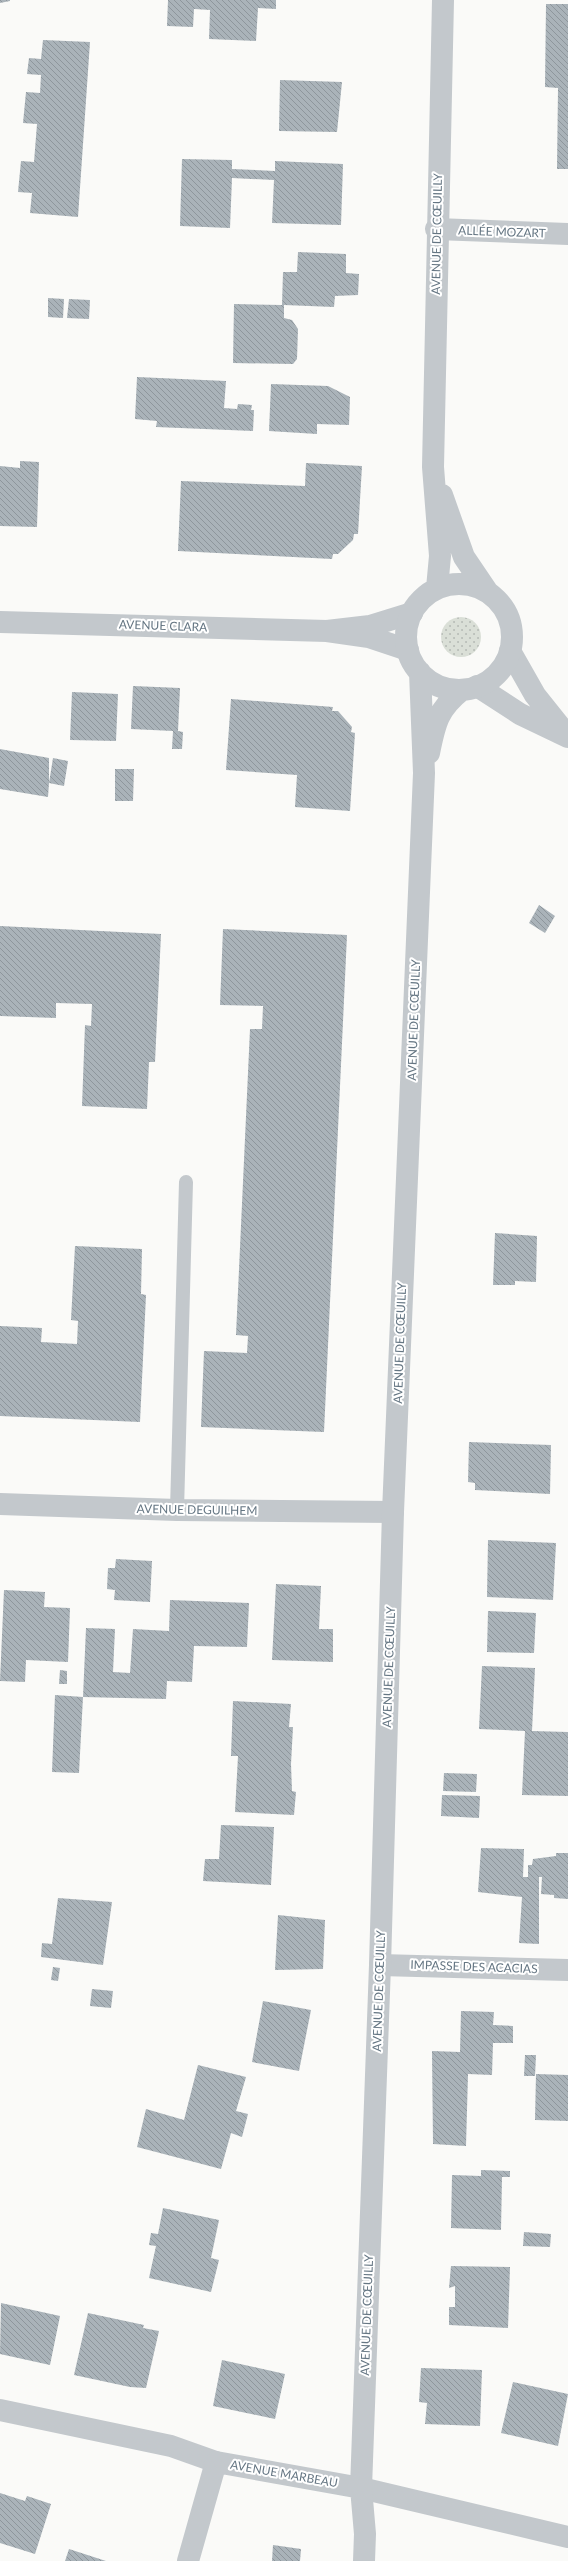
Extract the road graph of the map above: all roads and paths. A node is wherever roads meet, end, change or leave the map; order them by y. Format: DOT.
graph roads {
  1 [pos="443,0"];
  2 [pos="436,229"];
  3 [pos="568,234"];
  4 [pos="433,467"];
  5 [pos="437,588"];
  6 [pos="487,591"];
  7 [pos="412,613"];
  8 [pos="0,622"];
  9 [pos="327,631"];
  10 [pos="408,650"];
  11 [pos="510,651"];
  12 [pos="420,672"];
  13 [pos="470,688"];
  14 [pos="424,773"];
  15 [pos="186,1182"];
  16 [pos="0,1504"];
  17 [pos="177,1510"];
  18 [pos="393,1512"];
  19 [pos="380,1965"];
  20 [pos="568,1970"];
  21 [pos="0,2410"];
  22 [pos="216,2462"];
  23 [pos="361,2488"];
  24 [pos="568,2537"];
  25 [pos="188,2561"];
  26 [pos="364,2561"];
  1 -- 2 [label="street, AVENUE DE CŒUILLY"];
  2 -- 3 [label="street, ALLÉE MOZART"];
  2 -- 4 [label="street, AVENUE DE CŒUILLY"];
  4 -- 5 [label="street, AVENUE DE CŒUILLY"];
  4 -- 6 [label="street, AVENUE DE CŒUILLY"];
  5 -- 6 [label="street"];
  5 -- 7 [label="street"];
  6 -- 11 [label="street"];
  7 -- 9 [label="street, AVENUE CLARA"];
  7 -- 10 [label="street"];
  8 -- 9 [label="street, AVENUE CLARA"];
  9 -- 10 [label="street, AVENUE CLARA"];
  10 -- 12 [label="street"];
  11 -- 13 [label="street"];
  11 -- 13 [label="street"];
  12 -- 13 [label="street"];
  12 -- 14 [label="street, AVENUE DE CŒUILLY"];
  13 -- 14 [label="street, AVENUE DE CŒUILLY"];
  14 -- 18 [label="street, AVENUE DE CŒUILLY"];
  15 -- 17 [label="lane"];
  16 -- 17 [label="street, AVENUE DEGUILHEM"];
  17 -- 18 [label="street, AVENUE DEGUILHEM"];
  18 -- 19 [label="street, AVENUE DE CŒUILLY"];
  19 -- 20 [label="street, IMPASSE DES ACACIAS"];
  19 -- 23 [label="street, AVENUE DE CŒUILLY"];
  21 -- 22 [label="street, AVENUE MARBEAU"];
  22 -- 23 [label="street, AVENUE MARBEAU"];
  22 -- 25 [label="street"];
  23 -- 24 [label="street, AVENUE MARBEAU"];
  23 -- 26 [label="street, AVENUE DE CŒUILLY"];
}
